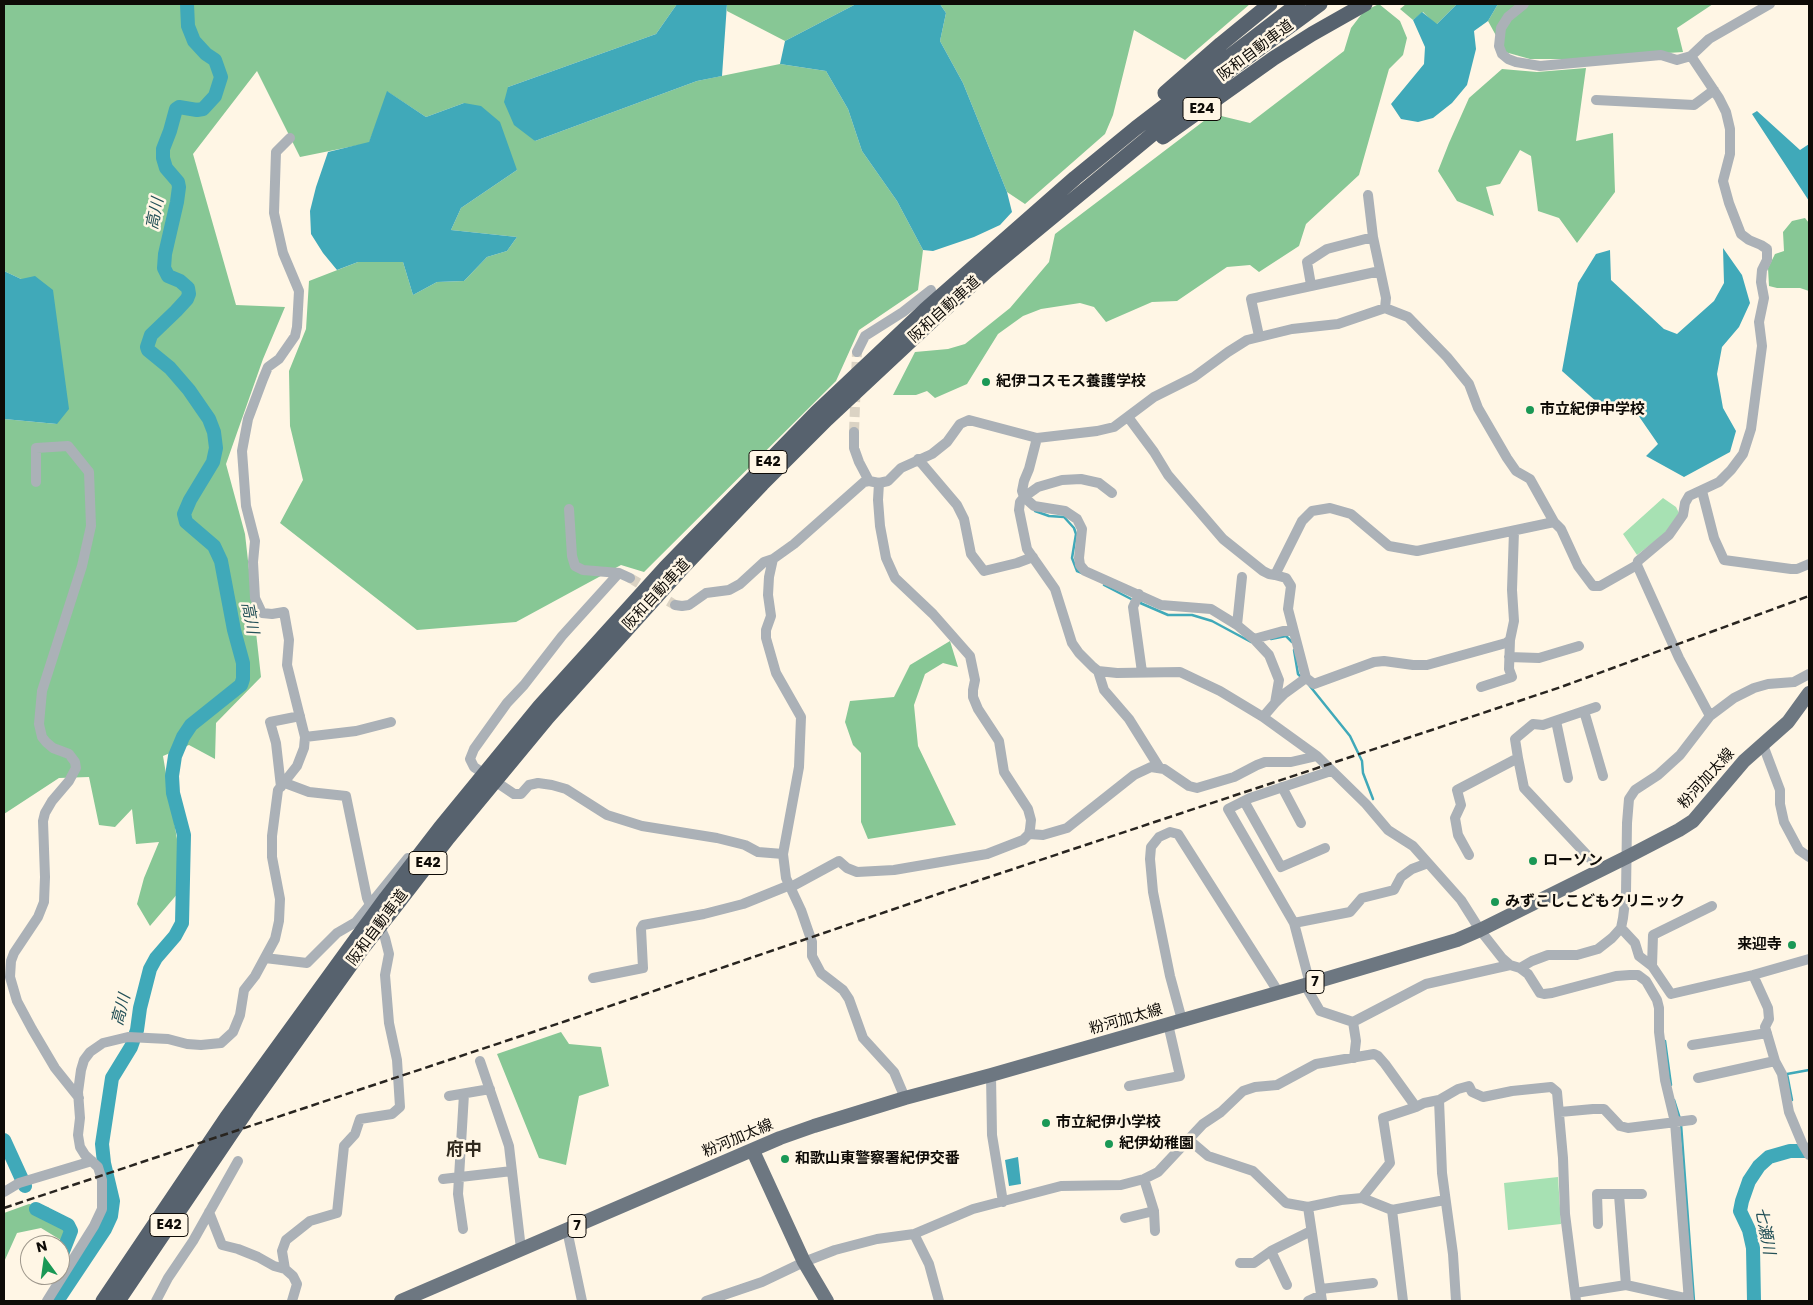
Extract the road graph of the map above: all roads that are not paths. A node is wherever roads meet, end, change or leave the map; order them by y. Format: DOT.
graph roads {
  1 [pos="1270,4"];
  2 [pos="1298,4"];
  3 [pos="1320,4"];
  4 [pos="1366,4"];
  5 [pos="1524,4"];
  6 [pos="1770,4"];
  7 [pos="1691,56"];
  8 [pos="1714,90"];
  9 [pos="1596,100"];
  10 [pos="290,138"];
  11 [pos="1075,178"];
  12 [pos="1368,195"];
  13 [pos="1044,223"];
  14 [pos="1373,237"];
  15 [pos="1380,270"];
  16 [pos="1311,285"];
  17 [pos="931,290"];
  18 [pos="1385,308"];
  19 [pos="1258,336"];
  20 [pos="857,352"];
  21 [pos="1128,417"];
  22 [pos="854,432"];
  23 [pos="1036,438"];
  24 [pos="918,459"];
  25 [pos="36,482"];
  26 [pos="874,482"];
  27 [pos="1702,491"];
  28 [pos="1112,493"];
  29 [pos="1024,497"];
  30 [pos="569,509"];
  31 [pos="1554,522"];
  32 [pos="1514,532"];
  33 [pos="1033,557"];
  34 [pos="773,559"];
  35 [pos="1809,564"];
  36 [pos="1637,565"];
  37 [pos="619,574"];
  38 [pos="1275,575"];
  39 [pos="1242,577"];
  40 [pos="630,578"];
  41 [pos="1138,594"];
  42 [pos="675,605"];
  43 [pos="1237,626"];
  44 [pos="1293,631"];
  45 [pos="1254,638"];
  46 [pos="1510,640"];
  47 [pos="1580,646"];
  48 [pos="1509,657"];
  49 [pos="1098,671"];
  50 [pos="1142,672"];
  51 [pos="1809,674"];
  52 [pos="1306,678"];
  53 [pos="1481,687"];
  54 [pos="1809,693"];
  55 [pos="1275,704"];
  56 [pos="1596,707"];
  57 [pos="1584,711"];
  58 [pos="300,716"];
  59 [pos="1710,716"];
  60 [pos="1263,718"];
  61 [pos="1556,721"];
  62 [pos="391,722"];
  63 [pos="305,736"];
  64 [pos="1763,745"];
  65 [pos="1317,756"];
  66 [pos="1518,758"];
  67 [pos="1159,767"];
  68 [pos="1331,771"];
  69 [pos="488,774"];
  70 [pos="1604,776"];
  71 [pos="1568,778"];
  72 [pos="283,785"];
  73 [pos="1282,787"];
  74 [pos="1244,801"];
  75 [pos="1301,823"];
  76 [pos="1029,834"];
  77 [pos="1325,848"];
  78 [pos="783,854"];
  79 [pos="1469,855"];
  80 [pos="1809,857"];
  81 [pos="1627,858"];
  82 [pos="1428,863"];
  83 [pos="1601,870"];
  84 [pos="790,886"];
  85 [pos="370,905"];
  86 [pos="1712,906"];
  87 [pos="1294,922"];
  88 [pos="1621,928"];
  89 [pos="1480,930"];
  90 [pos="358,945"];
  91 [pos="265,958"];
  92 [pos="1809,959"];
  93 [pos="1510,965"];
  94 [pos="1652,966"];
  95 [pos="1520,968"];
  96 [pos="1752,975"];
  97 [pos="593,978"];
  98 [pos="1308,984"];
  99 [pos="1279,993"];
  100 [pos="1182,1020"];
  101 [pos="1353,1022"];
  102 [pos="1168,1024"];
  103 [pos="1766,1033"];
  104 [pos="1692,1045"];
  105 [pos="1354,1058"];
  106 [pos="480,1061"];
  107 [pos="1775,1061"];
  108 [pos="991,1075"];
  109 [pos="1698,1078"];
  110 [pos="1129,1086"];
  111 [pos="490,1089"];
  112 [pos="464,1094"];
  113 [pos="449,1096"];
  114 [pos="79,1098"];
  115 [pos="906,1098"];
  116 [pos="1439,1100"];
  117 [pos="1416,1107"];
  118 [pos="1560,1112"];
  119 [pos="1692,1120"];
  120 [pos="1677,1122"];
  121 [pos="1188,1139"];
  122 [pos="753,1151"];
  123 [pos="1809,1155"];
  124 [pos="238,1160"];
  125 [pos="92,1161"];
  126 [pos="512,1171"];
  127 [pos="459,1178"];
  128 [pos="443,1179"];
  129 [pos="1144,1180"];
  130 [pos="4,1192"];
  131 [pos="1642,1194"];
  132 [pos="1619,1195"];
  133 [pos="1362,1198"];
  134 [pos="1445,1200"];
  135 [pos="1003,1202"];
  136 [pos="1308,1207"];
  137 [pos="1392,1210"];
  138 [pos="1154,1211"];
  139 [pos="209,1212"];
  140 [pos="1125,1218"];
  141 [pos="1598,1224"];
  142 [pos="463,1229"];
  143 [pos="567,1230"];
  144 [pos="1155,1231"];
  145 [pos="1311,1231"];
  146 [pos="914,1234"];
  147 [pos="521,1249"];
  148 [pos="1271,1251"];
  149 [pos="804,1262"];
  150 [pos="1240,1263"];
  151 [pos="285,1269"];
  152 [pos="1372,1282"];
  153 [pos="1287,1285"];
  154 [pos="1626,1285"];
  155 [pos="1321,1295"];
  156 [pos="1576,1297"];
  157 [pos="1689,1300"];
  158 [pos="47,1301"];
  159 [pos="103,1301"];
  160 [pos="118,1301"];
  161 [pos="156,1301"];
  162 [pos="292,1301"];
  163 [pos="401,1301"];
  164 [pos="582,1301"];
  165 [pos="706,1301"];
  166 [pos="827,1301"];
  167 [pos="939,1301"];
  168 [pos="1308,1301"];
  169 [pos="1403,1301"];
  170 [pos="1456,1301"];
  1 -- 11 [label="highway, E24"];
  2 -- 11 [label="highway, 阪和自動車道"];
  3 -- 13 [label="highway, 阪和自動車道"];
  4 -- 13 [label="highway, E24"];
  5 -- 7 [label="street"];
  6 -- 7 [label="street"];
  7 -- 8 [label="street"];
  8 -- 9 [label="street"];
  8 -- 27 [label="street"];
  10 -- 58 [label="street"];
  11 -- 69 [label="highway, 阪和自動車道 / E42"];
  12 -- 14 [label="street"];
  13 -- 69 [label="highway, 阪和自動車道 / E42"];
  14 -- 15 [label="street"];
  14 -- 16 [label="street"];
  15 -- 16 [label="street"];
  15 -- 18 [label="street"];
  16 -- 19 [label="street"];
  17 -- 20 [label="street"];
  18 -- 19 [label="street"];
  18 -- 31 [label="street"];
  19 -- 21 [label="street"];
  21 -- 23 [label="street"];
  21 -- 38 [label="street"];
  22 -- 26 [label="street"];
  23 -- 24 [label="street"];
  23 -- 29 [label="street"];
  24 -- 26 [label="street"];
  24 -- 33 [label="street"];
  25 -- 114 [label="street"];
  26 -- 34 [label="street"];
  26 -- 76 [label="street"];
  27 -- 35 [label="street"];
  27 -- 36 [label="street"];
  28 -- 29 [label="street"];
  29 -- 33 [label="street"];
  29 -- 41 [label="street"];
  30 -- 37 [label="street"];
  31 -- 32 [label="street"];
  31 -- 36 [label="street"];
  32 -- 38 [label="street"];
  32 -- 46 [label="street"];
  33 -- 49 [label="street"];
  34 -- 42 [label="street"];
  34 -- 78 [label="street"];
  36 -- 59 [label="street"];
  37 -- 40 [label="street"];
  37 -- 69 [label="street"];
  38 -- 44 [label="street"];
  39 -- 43 [label="street"];
  41 -- 43 [label="street"];
  41 -- 50 [label="street"];
  43 -- 45 [label="street"];
  44 -- 45 [label="street"];
  44 -- 52 [label="street"];
  45 -- 55 [label="street"];
  46 -- 48 [label="street"];
  46 -- 52 [label="street"];
  47 -- 48 [label="street"];
  48 -- 53 [label="street"];
  49 -- 50 [label="street"];
  49 -- 67 [label="street"];
  50 -- 60 [label="street"];
  51 -- 59 [label="street"];
  52 -- 55 [label="street"];
  54 -- 64 [label="main road, 粉河加太線 / 7"];
  55 -- 60 [label="street"];
  56 -- 57 [label="street"];
  57 -- 61 [label="street"];
  57 -- 70 [label="street"];
  58 -- 63 [label="street"];
  58 -- 72 [label="street"];
  59 -- 81 [label="street"];
  60 -- 65 [label="street"];
  61 -- 66 [label="street"];
  61 -- 71 [label="street"];
  62 -- 63 [label="street"];
  63 -- 72 [label="street"];
  64 -- 80 [label="street"];
  64 -- 81 [label="main road, 粉河加太線 / 7"];
  65 -- 67 [label="street"];
  65 -- 68 [label="street"];
  66 -- 79 [label="street"];
  66 -- 83 [label="street"];
  67 -- 76 [label="street"];
  68 -- 73 [label="street"];
  68 -- 82 [label="street"];
  69 -- 78 [label="street"];
  69 -- 85 [label="street"];
  69 -- 90 [label="highway, 阪和自動車道 / E42"];
  72 -- 85 [label="street"];
  72 -- 91 [label="street"];
  73 -- 74 [label="street"];
  73 -- 75 [label="street"];
  74 -- 77 [label="street"];
  74 -- 87 [label="street"];
  76 -- 84 [label="street"];
  78 -- 84 [label="street"];
  81 -- 83 [label="main road, 粉河加太線 / 7"];
  81 -- 88 [label="street"];
  82 -- 87 [label="street"];
  82 -- 89 [label="street"];
  83 -- 89 [label="main road, 粉河加太線 / 7"];
  84 -- 97 [label="street"];
  84 -- 115 [label="street"];
  85 -- 91 [label="street"];
  85 -- 151 [label="street"];
  86 -- 94 [label="street"];
  87 -- 98 [label="street"];
  88 -- 94 [label="street"];
  88 -- 95 [label="street"];
  89 -- 93 [label="street"];
  89 -- 98 [label="main road, 粉河加太線 / 7"];
  90 -- 159 [label="highway, 阪和自動車道 / E42"];
  90 -- 160 [label="highway, 阪和自動車道 / E42"];
  91 -- 114 [label="street"];
  92 -- 96 [label="street"];
  93 -- 95 [label="street"];
  93 -- 101 [label="street"];
  94 -- 96 [label="street"];
  95 -- 120 [label="street"];
  96 -- 103 [label="street"];
  98 -- 99 [label="main road, 粉河加太線 / 7"];
  98 -- 101 [label="street"];
  99 -- 100 [label="main road, 粉河加太線 / 7"];
  99 -- 100 [label="street"];
  100 -- 102 [label="main road, 粉河加太線 / 7"];
  101 -- 105 [label="street"];
  102 -- 108 [label="main road, 粉河加太線 / 7"];
  102 -- 110 [label="street"];
  103 -- 104 [label="street"];
  103 -- 107 [label="street"];
  105 -- 117 [label="street"];
  105 -- 121 [label="street"];
  106 -- 111 [label="street"];
  107 -- 109 [label="street"];
  107 -- 123 [label="street"];
  108 -- 115 [label="main road, 粉河加太線 / 7"];
  108 -- 135 [label="street"];
  111 -- 112 [label="street"];
  111 -- 126 [label="street"];
  112 -- 113 [label="street"];
  112 -- 127 [label="street"];
  114 -- 125 [label="street"];
  115 -- 122 [label="main road, 粉河加太線 / 7"];
  116 -- 117 [label="street"];
  116 -- 118 [label="street"];
  116 -- 134 [label="street"];
  117 -- 133 [label="street"];
  118 -- 120 [label="street"];
  118 -- 156 [label="street"];
  119 -- 120 [label="street"];
  120 -- 157 [label="street"];
  121 -- 129 [label="street"];
  121 -- 136 [label="street"];
  122 -- 143 [label="main road, 粉河加太線 / 7"];
  122 -- 149 [label="main road"];
  124 -- 139 [label="street"];
  125 -- 130 [label="street"];
  125 -- 158 [label="street"];
  126 -- 127 [label="street"];
  126 -- 147 [label="street"];
  127 -- 128 [label="street"];
  127 -- 142 [label="street"];
  129 -- 135 [label="street"];
  129 -- 138 [label="street"];
  131 -- 132 [label="street"];
  132 -- 141 [label="street"];
  132 -- 154 [label="street"];
  133 -- 136 [label="street"];
  133 -- 137 [label="street"];
  134 -- 137 [label="street"];
  134 -- 170 [label="street"];
  135 -- 146 [label="street"];
  136 -- 145 [label="street"];
  137 -- 169 [label="street"];
  138 -- 140 [label="street"];
  138 -- 144 [label="street"];
  139 -- 151 [label="street"];
  139 -- 161 [label="street"];
  143 -- 147 [label="main road, 粉河加太線 / 7"];
  143 -- 164 [label="street"];
  145 -- 148 [label="street"];
  145 -- 155 [label="street"];
  146 -- 149 [label="street"];
  146 -- 167 [label="street"];
  147 -- 163 [label="main road, 粉河加太線 / 7"];
  148 -- 150 [label="street"];
  148 -- 153 [label="street"];
  149 -- 165 [label="street"];
  149 -- 166 [label="main road"];
  151 -- 162 [label="street"];
  152 -- 155 [label="street"];
  154 -- 156 [label="street"];
  154 -- 157 [label="street"];
  155 -- 168 [label="street"];
}
